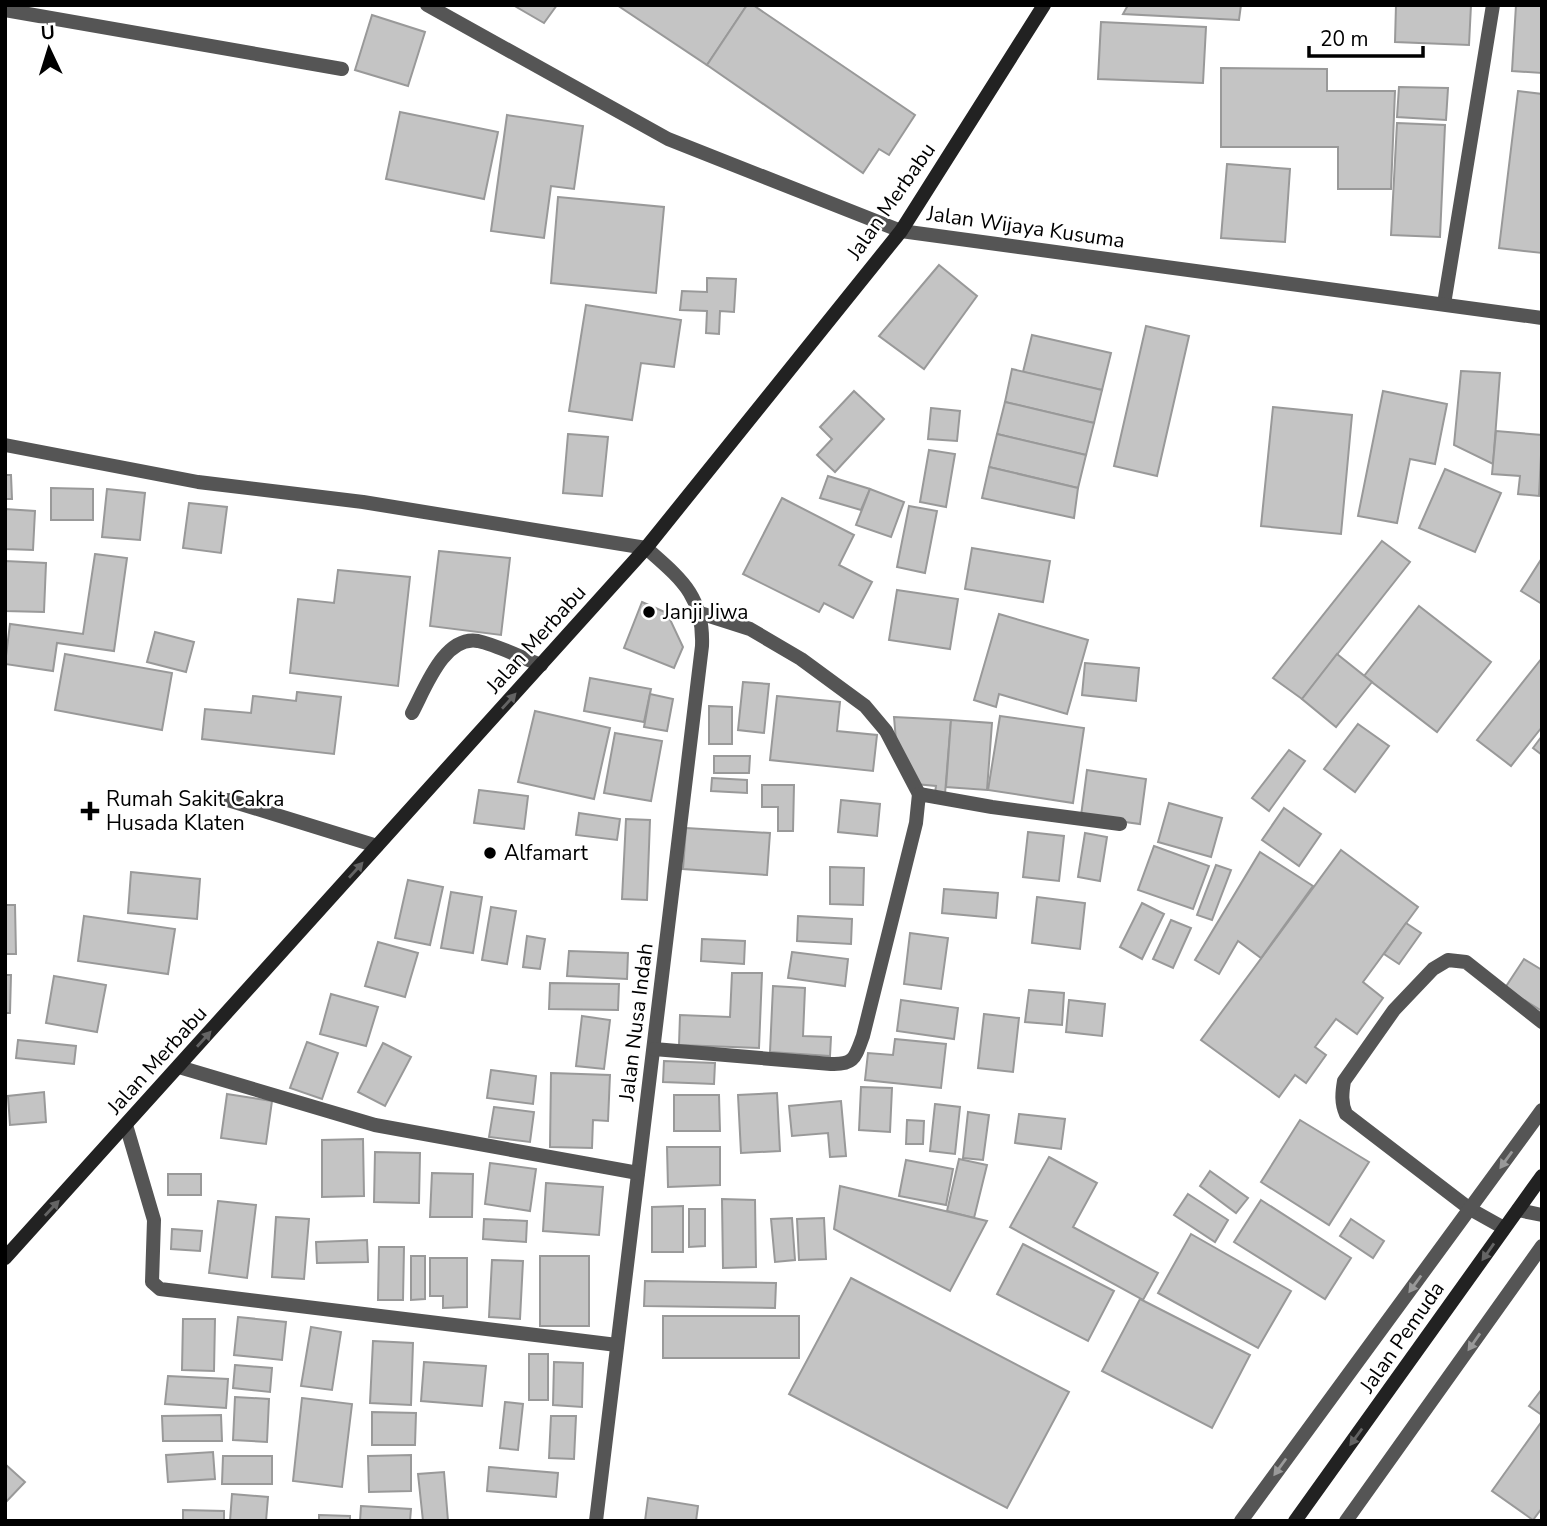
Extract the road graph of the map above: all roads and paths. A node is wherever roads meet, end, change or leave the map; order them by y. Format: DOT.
graph roads {
  1 [pos="427,5"];
  2 [pos="1044,5"];
  3 [pos="1493,5"];
  4 [pos="5,10"];
  5 [pos="342,69"];
  6 [pos="901,231"];
  7 [pos="1444,304"];
  8 [pos="1542,318"];
  9 [pos="5,444"];
  10 [pos="646,548"];
  11 [pos="700,613"];
  12 [pos="541,665"];
  13 [pos="412,713"];
  14 [pos="919,794"];
  15 [pos="228,800"];
  16 [pos="1120,824"];
  17 [pos="377,846"];
  18 [pos="1542,1022"];
  19 [pos="653,1049"];
  20 [pos="178,1067"];
  21 [pos="1542,1110"];
  22 [pos="126,1125"];
  23 [pos="638,1173"];
  24 [pos="1542,1176"];
  25 [pos="1470,1209"];
  26 [pos="1518,1210"];
  27 [pos="1542,1215"];
  28 [pos="1504,1228"];
  29 [pos="1542,1246"];
  30 [pos="5,1258"];
  31 [pos="617,1345"];
  32 [pos="596,1521"];
  33 [pos="1241,1521"];
  34 [pos="1295,1521"];
  35 [pos="1346,1521"];
  1 -- 6 [label="street, Jalan Wijaya Kusuma"];
  2 -- 6 [label="main road, Jalan Merbabu"];
  3 -- 7 [label="street"];
  4 -- 5 [label="street"];
  6 -- 7 [label="street, Jalan Wijaya Kusuma"];
  6 -- 10 [label="main road, Jalan Merbabu"];
  7 -- 8 [label="street, Jalan Wijaya Kusuma"];
  9 -- 10 [label="street"];
  10 -- 11 [label="street, Jalan Nusa Indah"];
  10 -- 12 [label="main road, Jalan Merbabu"];
  11 -- 14 [label="street"];
  11 -- 19 [label="street, Jalan Nusa Indah"];
  12 -- 13 [label="street"];
  17 -- 12 [label="main road, Jalan Merbabu, one-way"];
  14 -- 16 [label="street"];
  14 -- 19 [label="street"];
  15 -- 17 [label="street"];
  20 -- 17 [label="main road, Jalan Merbabu, one-way"];
  18 -- 25 [label="street"];
  19 -- 23 [label="street, Jalan Nusa Indah"];
  20 -- 22 [label="main road, Jalan Merbabu"];
  20 -- 23 [label="street"];
  21 -- 25 [label="street, one-way"];
  30 -- 22 [label="main road, Jalan Merbabu, one-way"];
  22 -- 31 [label="street"];
  23 -- 31 [label="street, Jalan Nusa Indah"];
  24 -- 26 [label="main road, Jalan Pemuda"];
  25 -- 28 [label="street"];
  25 -- 33 [label="street, one-way"];
  26 -- 27 [label="street"];
  26 -- 28 [label="main road, Jalan Pemuda"];
  28 -- 34 [label="main road, Jalan Pemuda, one-way"];
  29 -- 35 [label="street, one-way"];
  31 -- 32 [label="street, Jalan Nusa Indah"];
}
